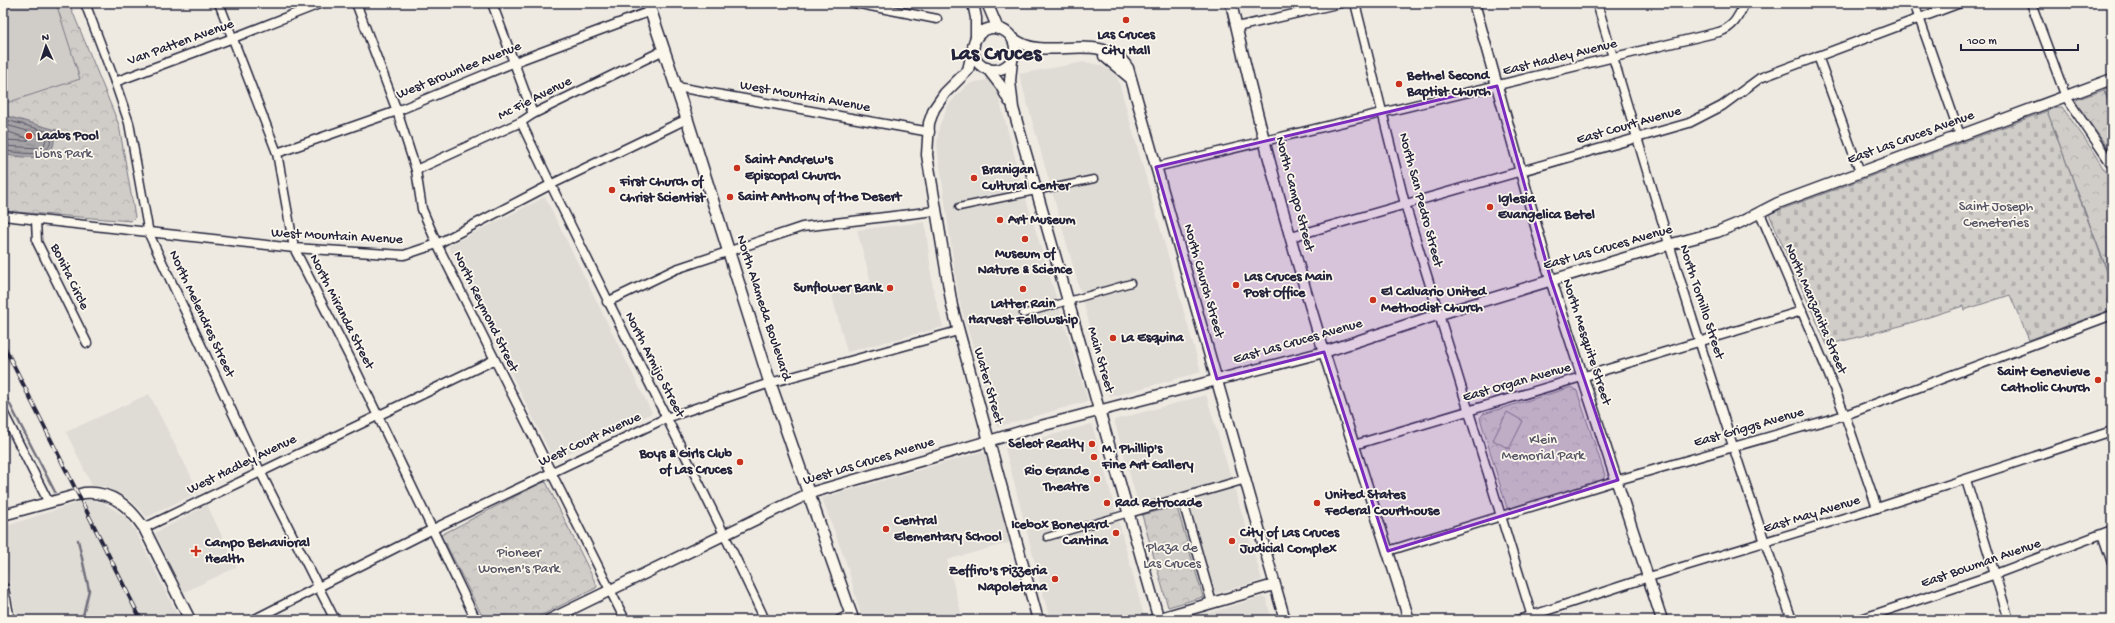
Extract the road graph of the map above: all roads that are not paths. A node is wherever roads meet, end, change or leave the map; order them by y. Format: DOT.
graph roads {
  1 [pos="85,3"];
  2 [pos="220,3"];
  3 [pos="322,3"];
  4 [pos="356,3"];
  5 [pos="492,3"];
  6 [pos="855,3"];
  7 [pos="973,3"];
  8 [pos="986,3"];
  9 [pos="1231,3"];
  10 [pos="1341,3"];
  11 [pos="1355,3"];
  12 [pos="1474,3"];
  13 [pos="1597,3"];
  14 [pos="1745,3"];
  15 [pos="1914,3"];
  16 [pos="1960,3"];
  17 [pos="2031,3"];
  18 [pos="650,7"];
  19 [pos="1920,18"];
  20 [pos="937,19"];
  21 [pos="1237,27"];
  22 [pos="998,29"];
  23 [pos="233,38"];
  24 [pos="1012,38"];
  25 [pos="975,42"];
  26 [pos="664,50"];
  27 [pos="1818,56"];
  28 [pos="1613,58"];
  29 [pos="1012,59"];
  30 [pos="515,62"];
  31 [pos="985,68"];
  32 [pos="1129,77"];
  33 [pos="2112,79"];
  34 [pos="115,82"];
  35 [pos="1497,86"];
  36 [pos="676,87"];
  37 [pos="2066,96"];
  38 [pos="1013,108"];
  39 [pos="397,111"];
  40 [pos="533,114"];
  41 [pos="1383,114"];
  42 [pos="687,119"];
  43 [pos="521,122"];
  44 [pos="930,132"];
  45 [pos="1960,135"];
  46 [pos="1637,137"];
  47 [pos="1264,142"];
  48 [pos="277,153"];
  49 [pos="2112,165"];
  50 [pos="1156,167"];
  51 [pos="416,170"];
  52 [pos="1521,172"];
  53 [pos="1860,172"];
  54 [pos="1094,179"];
  55 [pos="550,185"];
  56 [pos="1037,192"];
  57 [pos="1405,204"];
  58 [pos="960,207"];
  59 [pos="935,211"];
  60 [pos="1760,213"];
  61 [pos="3,216"];
  62 [pos="36,220"];
  63 [pos="149,234"];
  64 [pos="1291,237"];
  65 [pos="437,244"];
  66 [pos="1668,245"];
  67 [pos="294,248"];
  68 [pos="729,252"];
  69 [pos="1551,280"];
  70 [pos="1131,283"];
  71 [pos="1068,301"];
  72 [pos="607,302"];
  73 [pos="1802,311"];
  74 [pos="1023,314"];
  75 [pos="1440,314"];
  76 [pos="2112,315"];
  77 [pos="958,331"];
  78 [pos="1700,341"];
  79 [pos="87,343"];
  80 [pos="1324,352"];
  81 [pos="494,360"];
  82 [pos="1582,377"];
  83 [pos="1217,380"];
  84 [pos="770,382"];
  85 [pos="1100,410"];
  86 [pos="1469,410"];
  87 [pos="3,412"];
  88 [pos="1845,415"];
  89 [pos="378,417"];
  90 [pos="666,418"];
  91 [pos="2112,431"];
  92 [pos="989,441"];
  93 [pos="1354,445"];
  94 [pos="1734,448"];
  95 [pos="260,471"];
  96 [pos="550,473"];
  97 [pos="1246,479"];
  98 [pos="1618,480"];
  99 [pos="1966,480"];
  100 [pos="810,493"];
  101 [pos="1182,498"];
  102 [pos="49,503"];
  103 [pos="1877,508"];
  104 [pos="1129,514"];
  105 [pos="3,515"];
  106 [pos="1502,517"];
  107 [pos="144,528"];
  108 [pos="433,529"];
  109 [pos="2112,530"];
  110 [pos="2102,534"];
  111 [pos="726,535"];
  112 [pos="1047,537"];
  113 [pos="1765,543"];
  114 [pos="1388,551"];
  115 [pos="2112,563"];
  116 [pos="1993,574"];
  117 [pos="1649,577"];
  118 [pos="1274,585"];
  119 [pos="318,587"];
  120 [pos="3,588"];
  121 [pos="610,590"];
  122 [pos="1212,603"];
  123 [pos="852,616"];
  124 [pos="1532,618"];
  125 [pos="1157,619"];
  126 [pos="9,620"];
  127 [pos="190,620"];
  128 [pos="252,620"];
  129 [pos="336,620"];
  130 [pos="476,620"];
  131 [pos="549,620"];
  132 [pos="625,620"];
  133 [pos="764,620"];
  134 [pos="839,620"];
  135 [pos="1038,620"];
  136 [pos="1285,620"];
  137 [pos="1409,620"];
  138 [pos="1518,620"];
  139 [pos="1662,620"];
  140 [pos="1792,620"];
  141 [pos="1858,620"];
  142 [pos="2008,620"];
  1 -- 34 [label="street, North Melendres Street"];
  2 -- 23 [label="street, North Miranda Street"];
  3 -- 23 [label="street, Van Patten Avenue"];
  4 -- 39 [label="street, North Reymond Street"];
  5 -- 30 [label="street"];
  6 -- 20 [label="street"];
  7 -- 25 [label="street"];
  8 -- 22 [label="street"];
  9 -- 21 [label="street, North Campo Street"];
  10 -- 21 [label="street"];
  11 -- 41 [label="street, North San Pedro Street"];
  12 -- 35 [label="street, North Mesquite Street"];
  13 -- 28 [label="street, North Tornillo Street"];
  14 -- 28 [label="street, East Hadley Avenue"];
  15 -- 19 [label="street"];
  16 -- 19 [label="street, East Court Avenue"];
  17 -- 37 [label="street"];
  18 -- 26 [label="main road, North Alameda Boulevard"];
  18 -- 30 [label="street, West Brownlee Avenue"];
  19 -- 27 [label="street, East Court Avenue"];
  19 -- 45 [label="street"];
  21 -- 47 [label="street, North Campo Street"];
  22 -- 24 [label="street"];
  22 -- 25 [label="street"];
  23 -- 34 [label="street, Van Patten Avenue"];
  23 -- 48 [label="street, North Miranda Street"];
  24 -- 29 [label="street"];
  24 -- 32 [label="street, North Church Street"];
  25 -- 31 [label="street"];
  25 -- 44 [label="street, Water Street"];
  26 -- 36 [label="main road, North Alameda Boulevard"];
  26 -- 40 [label="street, Mc Fie Avenue"];
  27 -- 46 [label="street, East Court Avenue"];
  27 -- 53 [label="street"];
  28 -- 35 [label="street, East Hadley Avenue"];
  28 -- 46 [label="street, North Tornillo Street"];
  29 -- 31 [label="street"];
  29 -- 32 [label="street"];
  29 -- 38 [label="street, Main Street"];
  30 -- 39 [label="street, West Brownlee Avenue"];
  30 -- 40 [label="street"];
  31 -- 38 [label="street, Main Street"];
  31 -- 44 [label="street, Water Street"];
  32 -- 50 [label="street, North Church Street"];
  33 -- 37 [label="street, East Las Cruces Avenue"];
  34 -- 63 [label="street, North Melendres Street"];
  35 -- 41 [label="street, East Hadley Avenue"];
  35 -- 52 [label="street, North Mesquite Street"];
  36 -- 42 [label="main road, North Alameda Boulevard"];
  36 -- 44 [label="street, West Mountain Avenue"];
  37 -- 45 [label="street, East Las Cruces Avenue"];
  37 -- 49 [label="street"];
  38 -- 56 [label="street, Main Street"];
  39 -- 48 [label="street, West Brownlee Avenue"];
  39 -- 51 [label="street, North Reymond Street"];
  40 -- 43 [label="street, Mc Fie Avenue"];
  41 -- 47 [label="street, East Hadley Avenue"];
  41 -- 57 [label="street, North San Pedro Street"];
  42 -- 55 [label="street, West Mountain Avenue"];
  42 -- 68 [label="main road, North Alameda Boulevard"];
  43 -- 51 [label="street, Mc Fie Avenue"];
  43 -- 55 [label="street, North Armijo Street"];
  44 -- 59 [label="street, Water Street"];
  45 -- 53 [label="street, East Las Cruces Avenue"];
  46 -- 52 [label="street, East Court Avenue"];
  46 -- 66 [label="street, North Tornillo Street"];
  47 -- 50 [label="street, East Hadley Avenue"];
  47 -- 64 [label="street, North Campo Street"];
  48 -- 67 [label="street, North Miranda Street"];
  50 -- 83 [label="street, North Church Street"];
  51 -- 65 [label="street, North Reymond Street"];
  52 -- 57 [label="street, East Court Avenue"];
  52 -- 69 [label="street, North Mesquite Street"];
  53 -- 60 [label="street, East Las Cruces Avenue"];
  54 -- 56 [label="street"];
  55 -- 65 [label="street, West Mountain Avenue"];
  55 -- 72 [label="street, North Armijo Street"];
  56 -- 58 [label="street"];
  56 -- 71 [label="street, Main Street"];
  57 -- 64 [label="street, East Court Avenue"];
  57 -- 75 [label="street, North San Pedro Street"];
  59 -- 68 [label="street"];
  59 -- 77 [label="street, Water Street"];
  60 -- 66 [label="street, East Las Cruces Avenue"];
  60 -- 73 [label="street, North Manzanita Street"];
  61 -- 62 [label="street, West Mountain Avenue"];
  62 -- 63 [label="street, West Mountain Avenue"];
  62 -- 79 [label="street, Bonita Circle"];
  63 -- 67 [label="street, West Mountain Avenue"];
  63 -- 95 [label="street, North Melendres Street"];
  64 -- 80 [label="street, North Campo Street"];
  65 -- 67 [label="street, West Mountain Avenue"];
  65 -- 81 [label="street, North Reymond Street"];
  66 -- 69 [label="street, East Las Cruces Avenue"];
  66 -- 78 [label="street, North Tornillo Street"];
  67 -- 89 [label="street, North Miranda Street"];
  68 -- 72 [label="street"];
  68 -- 84 [label="main road, North Alameda Boulevard"];
  69 -- 75 [label="street, East Las Cruces Avenue"];
  69 -- 82 [label="street, North Mesquite Street"];
  70 -- 71 [label="street"];
  71 -- 74 [label="street"];
  71 -- 85 [label="street, Main Street"];
  72 -- 90 [label="street, North Armijo Street"];
  73 -- 78 [label="street, East Organ Avenue"];
  73 -- 88 [label="street, North Manzanita Street"];
  75 -- 80 [label="street, East Las Cruces Avenue"];
  75 -- 86 [label="street, North San Pedro Street"];
  76 -- 88 [label="street, East Griggs Avenue"];
  77 -- 84 [label="street, West Court Avenue"];
  77 -- 92 [label="street, Water Street"];
  78 -- 82 [label="street, East Organ Avenue"];
  78 -- 94 [label="street, North Tornillo Street"];
  80 -- 83 [label="street, East Las Cruces Avenue"];
  80 -- 93 [label="street, North Campo Street"];
  81 -- 89 [label="street, West Hadley Avenue"];
  81 -- 96 [label="street, North Reymond Street"];
  82 -- 86 [label="street, East Organ Avenue"];
  82 -- 98 [label="street, North Mesquite Street"];
  83 -- 85 [label="street, East Las Cruces Avenue"];
  83 -- 97 [label="street, North Church Street"];
  84 -- 90 [label="street, West Court Avenue"];
  84 -- 100 [label="main road, North Alameda Boulevard"];
  85 -- 92 [label="street, West Las Cruces Avenue"];
  85 -- 104 [label="street, Main Street"];
  86 -- 93 [label="street, East Organ Avenue"];
  86 -- 106 [label="street, North San Pedro Street"];
  87 -- 102 [label="street"];
  88 -- 94 [label="street, East Griggs Avenue"];
  88 -- 103 [label="street, North Manzanita Street"];
  89 -- 95 [label="street, West Hadley Avenue"];
  89 -- 108 [label="street, North Miranda Street"];
  90 -- 96 [label="street, West Court Avenue"];
  90 -- 111 [label="street, North Armijo Street"];
  91 -- 99 [label="street, East May Avenue"];
  92 -- 100 [label="street, West Las Cruces Avenue"];
  92 -- 135 [label="street, Water Street"];
  93 -- 114 [label="street, North Campo Street"];
  94 -- 98 [label="street, East Griggs Avenue"];
  94 -- 113 [label="street, North Tornillo Street"];
  95 -- 107 [label="street, West Hadley Avenue"];
  95 -- 119 [label="street, North Melendres Street"];
  96 -- 108 [label="street, West Court Avenue"];
  96 -- 121 [label="street, North Reymond Street"];
  97 -- 101 [label="street"];
  97 -- 118 [label="street, North Church Street"];
  98 -- 106 [label="street, East Griggs Avenue"];
  98 -- 117 [label="street, North Mesquite Street"];
  99 -- 103 [label="street, East May Avenue"];
  99 -- 116 [label="street"];
  100 -- 111 [label="street, West Las Cruces Avenue"];
  100 -- 123 [label="main road, North Alameda Boulevard"];
  101 -- 104 [label="street"];
  101 -- 122 [label="street"];
  102 -- 105 [label="street"];
  102 -- 107 [label="street"];
  103 -- 113 [label="street, East May Avenue"];
  104 -- 112 [label="street"];
  104 -- 125 [label="street, Main Street"];
  106 -- 114 [label="street, East Griggs Avenue"];
  106 -- 124 [label="street, North San Pedro Street"];
  107 -- 127 [label="street"];
  108 -- 119 [label="street, West Court Avenue"];
  108 -- 130 [label="street, North Miranda Street"];
  109 -- 110 [label="street, East Bowman Avenue"];
  110 -- 115 [label="street"];
  110 -- 116 [label="street, East Bowman Avenue"];
  111 -- 121 [label="street, West Las Cruces Avenue"];
  111 -- 133 [label="street, North Armijo Street"];
  113 -- 117 [label="street, East May Avenue"];
  113 -- 140 [label="street, North Tornillo Street"];
  114 -- 137 [label="street, North Campo Street"];
  116 -- 141 [label="street, East Bowman Avenue"];
  116 -- 142 [label="street"];
  117 -- 124 [label="street, East May Avenue"];
  117 -- 139 [label="street, North Mesquite Street"];
  118 -- 122 [label="street"];
  118 -- 136 [label="street, North Church Street"];
  119 -- 128 [label="street, West Court Avenue"];
  119 -- 129 [label="street, North Melendres Street"];
  120 -- 126 [label="street"];
  121 -- 131 [label="street, West Las Cruces Avenue"];
  121 -- 132 [label="street, North Reymond Street"];
  122 -- 125 [label="street"];
  123 -- 134 [label="street"];
  124 -- 138 [label="street, East May Avenue"];
}
